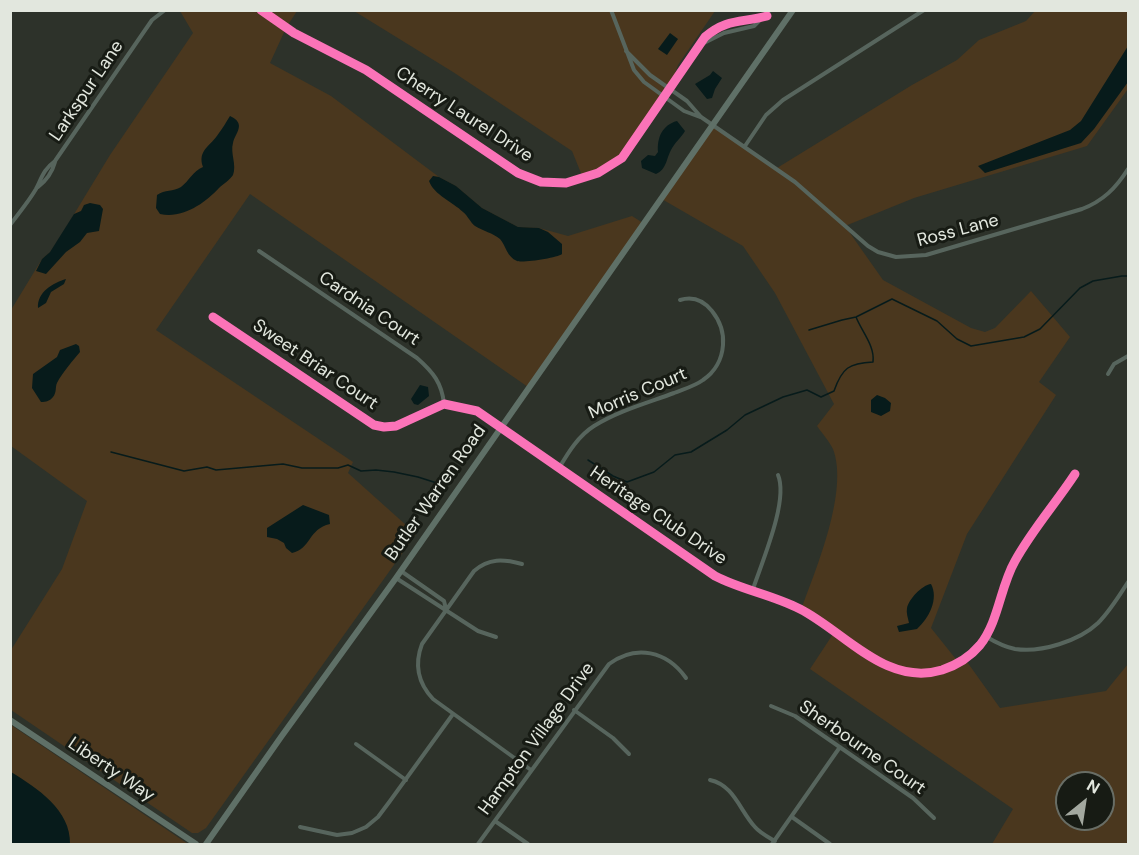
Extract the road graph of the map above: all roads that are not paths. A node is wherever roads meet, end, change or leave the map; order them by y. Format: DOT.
graph roads {
  1 [pos="165,10"];
  2 [pos="261,10"];
  3 [pos="611,10"];
  4 [pos="770,10"];
  5 [pos="792,10"];
  6 [pos="924,10"];
  7 [pos="767,16"];
  8 [pos="701,44"];
  9 [pos="626,51"];
  10 [pos="669,90"];
  11 [pos="665,97"];
  12 [pos="701,117"];
  13 [pos="712,124"];
  14 [pos="744,147"];
  15 [pos="1128,170"];
  16 [pos="10,225"];
  17 [pos="260,251"];
  18 [pos="680,300"];
  19 [pos="213,317"];
  20 [pos="1128,356"];
  21 [pos="1108,374"];
  22 [pos="444,404"];
  23 [pos="501,427"];
  24 [pos="559,468"];
  25 [pos="1075,474"];
  26 [pos="778,475"];
  27 [pos="522,564"];
  28 [pos="400,571"];
  29 [pos="396,578"];
  30 [pos="1128,582"];
  31 [pos="752,592"];
  32 [pos="446,609"];
  33 [pos="986,636"];
  34 [pos="496,637"];
  35 [pos="686,678"];
  36 [pos="771,706"];
  37 [pos="574,710"];
  38 [pos="453,714"];
  39 [pos="10,720"];
  40 [pos="356,744"];
  41 [pos="840,747"];
  42 [pos="629,754"];
  43 [pos="531,770"];
  44 [pos="406,780"];
  45 [pos="710,780"];
  46 [pos="792,817"];
  47 [pos="934,818"];
  48 [pos="495,821"];
  49 [pos="300,827"];
  50 [pos="773,843"];
  51 [pos="196,844"];
  52 [pos="206,844"];
  53 [pos="478,844"];
  54 [pos="528,844"];
  55 [pos="830,844"];
  1 -- 16 [label="street, Larkspur Lane"];
  2 -- 11 [label="street, Cherry Laurel Drive"];
  3 -- 9 [label="street"];
  4 -- 7 [label="street"];
  5 -- 13 [label="main road, Butler Warren Road"];
  6 -- 14 [label="street"];
  7 -- 8 [label="street"];
  7 -- 8 [label="street, Cherry Laurel Drive"];
  8 -- 10 [label="street, Cherry Laurel Drive"];
  9 -- 10 [label="street"];
  9 -- 11 [label="street"];
  10 -- 11 [label="street, Cherry Laurel Drive"];
  10 -- 12 [label="street"];
  11 -- 12 [label="street"];
  12 -- 13 [label="street, Ross Lane"];
  13 -- 14 [label="street, Ross Lane"];
  13 -- 23 [label="main road, Butler Warren Road"];
  14 -- 15 [label="street, Ross Lane"];
  17 -- 22 [label="street, Cardnia Court"];
  18 -- 24 [label="street, Morris Court"];
  19 -- 22 [label="street, Sweet Briar Court"];
  20 -- 21 [label="street"];
  22 -- 23 [label="street"];
  23 -- 24 [label="street, Heritage Club Drive"];
  23 -- 28 [label="main road, Butler Warren Road"];
  24 -- 31 [label="street, Heritage Club Drive"];
  25 -- 33 [label="street, Heritage Club Drive"];
  26 -- 31 [label="street"];
  27 -- 32 [label="street"];
  28 -- 29 [label="main road, Butler Warren Road"];
  28 -- 32 [label="street"];
  29 -- 32 [label="street"];
  29 -- 52 [label="main road, Butler Warren Road"];
  30 -- 33 [label="street"];
  31 -- 33 [label="street, Heritage Club Drive"];
  32 -- 34 [label="street"];
  32 -- 38 [label="street"];
  35 -- 37 [label="street, Hampton Village Drive"];
  36 -- 41 [label="street, Sherbourne Court"];
  37 -- 42 [label="street"];
  37 -- 43 [label="street, Hampton Village Drive"];
  38 -- 43 [label="street"];
  38 -- 44 [label="street"];
  39 -- 51 [label="main road, Liberty Way"];
  40 -- 44 [label="street"];
  41 -- 46 [label="street"];
  41 -- 47 [label="street, Sherbourne Court"];
  43 -- 48 [label="street, Hampton Village Drive"];
  44 -- 49 [label="street"];
  45 -- 50 [label="street"];
  46 -- 50 [label="street"];
  46 -- 55 [label="street"];
  48 -- 53 [label="street, Hampton Village Drive"];
  48 -- 54 [label="street"];
}
